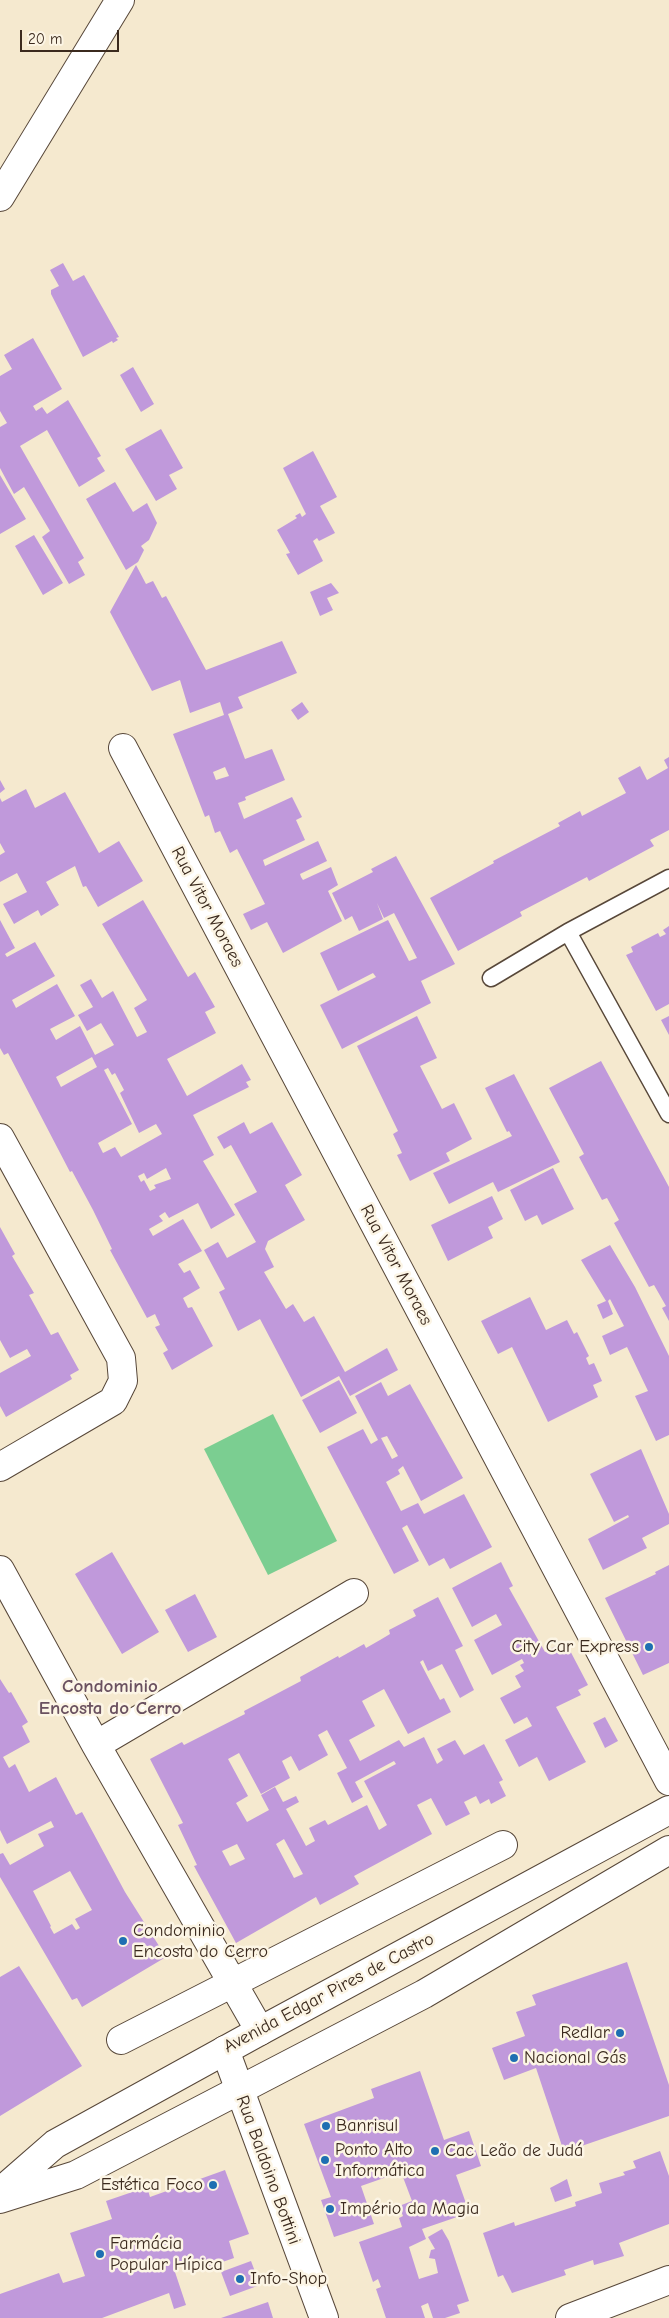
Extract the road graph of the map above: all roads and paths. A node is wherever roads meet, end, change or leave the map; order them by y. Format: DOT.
graph roads {
  1 [pos="120,0"];
  2 [pos="0,197"];
  3 [pos="123,748"];
  4 [pos="669,878"];
  5 [pos="568,932"];
  6 [pos="491,978"];
  7 [pos="669,1114"];
  8 [pos="0,1138"];
  9 [pos="0,1467"];
  10 [pos="0,1570"];
  11 [pos="354,1592"];
  12 [pos="96,1745"];
  13 [pos="669,1781"];
  14 [pos="669,1810"];
  15 [pos="504,1845"];
  16 [pos="669,1850"];
  17 [pos="232,1981"];
  18 [pos="260,2030"];
  19 [pos="120,2040"];
  20 [pos="225,2050"];
  21 [pos="238,2090"];
  22 [pos="0,2192"];
  23 [pos="0,2199"];
  24 [pos="669,2280"];
  25 [pos="324,2318"];
  26 [pos="570,2318"];
  1 -- 2 [label="street"];
  3 -- 13 [label="street, Rua Vitor Moraes"];
  4 -- 5 [label="lane"];
  5 -- 6 [label="lane"];
  5 -- 7 [label="lane"];
  8 -- 9 [label="street"];
  10 -- 12 [label="street"];
  11 -- 12 [label="street"];
  12 -- 17 [label="street"];
  14 -- 18 [label="street, Avenida Edgar Pires de Castro"];
  15 -- 17 [label="street"];
  16 -- 21 [label="street"];
  17 -- 18 [label="street"];
  17 -- 19 [label="street"];
  18 -- 20 [label="street, Avenida Edgar Pires de Castro"];
  20 -- 21 [label="street, Rua Baldoino Bottini"];
  20 -- 22 [label="street, Avenida Edgar Pires de Castro"];
  21 -- 23 [label="street"];
  21 -- 25 [label="street, Rua Baldoino Bottini"];
  24 -- 26 [label="street"];
}
